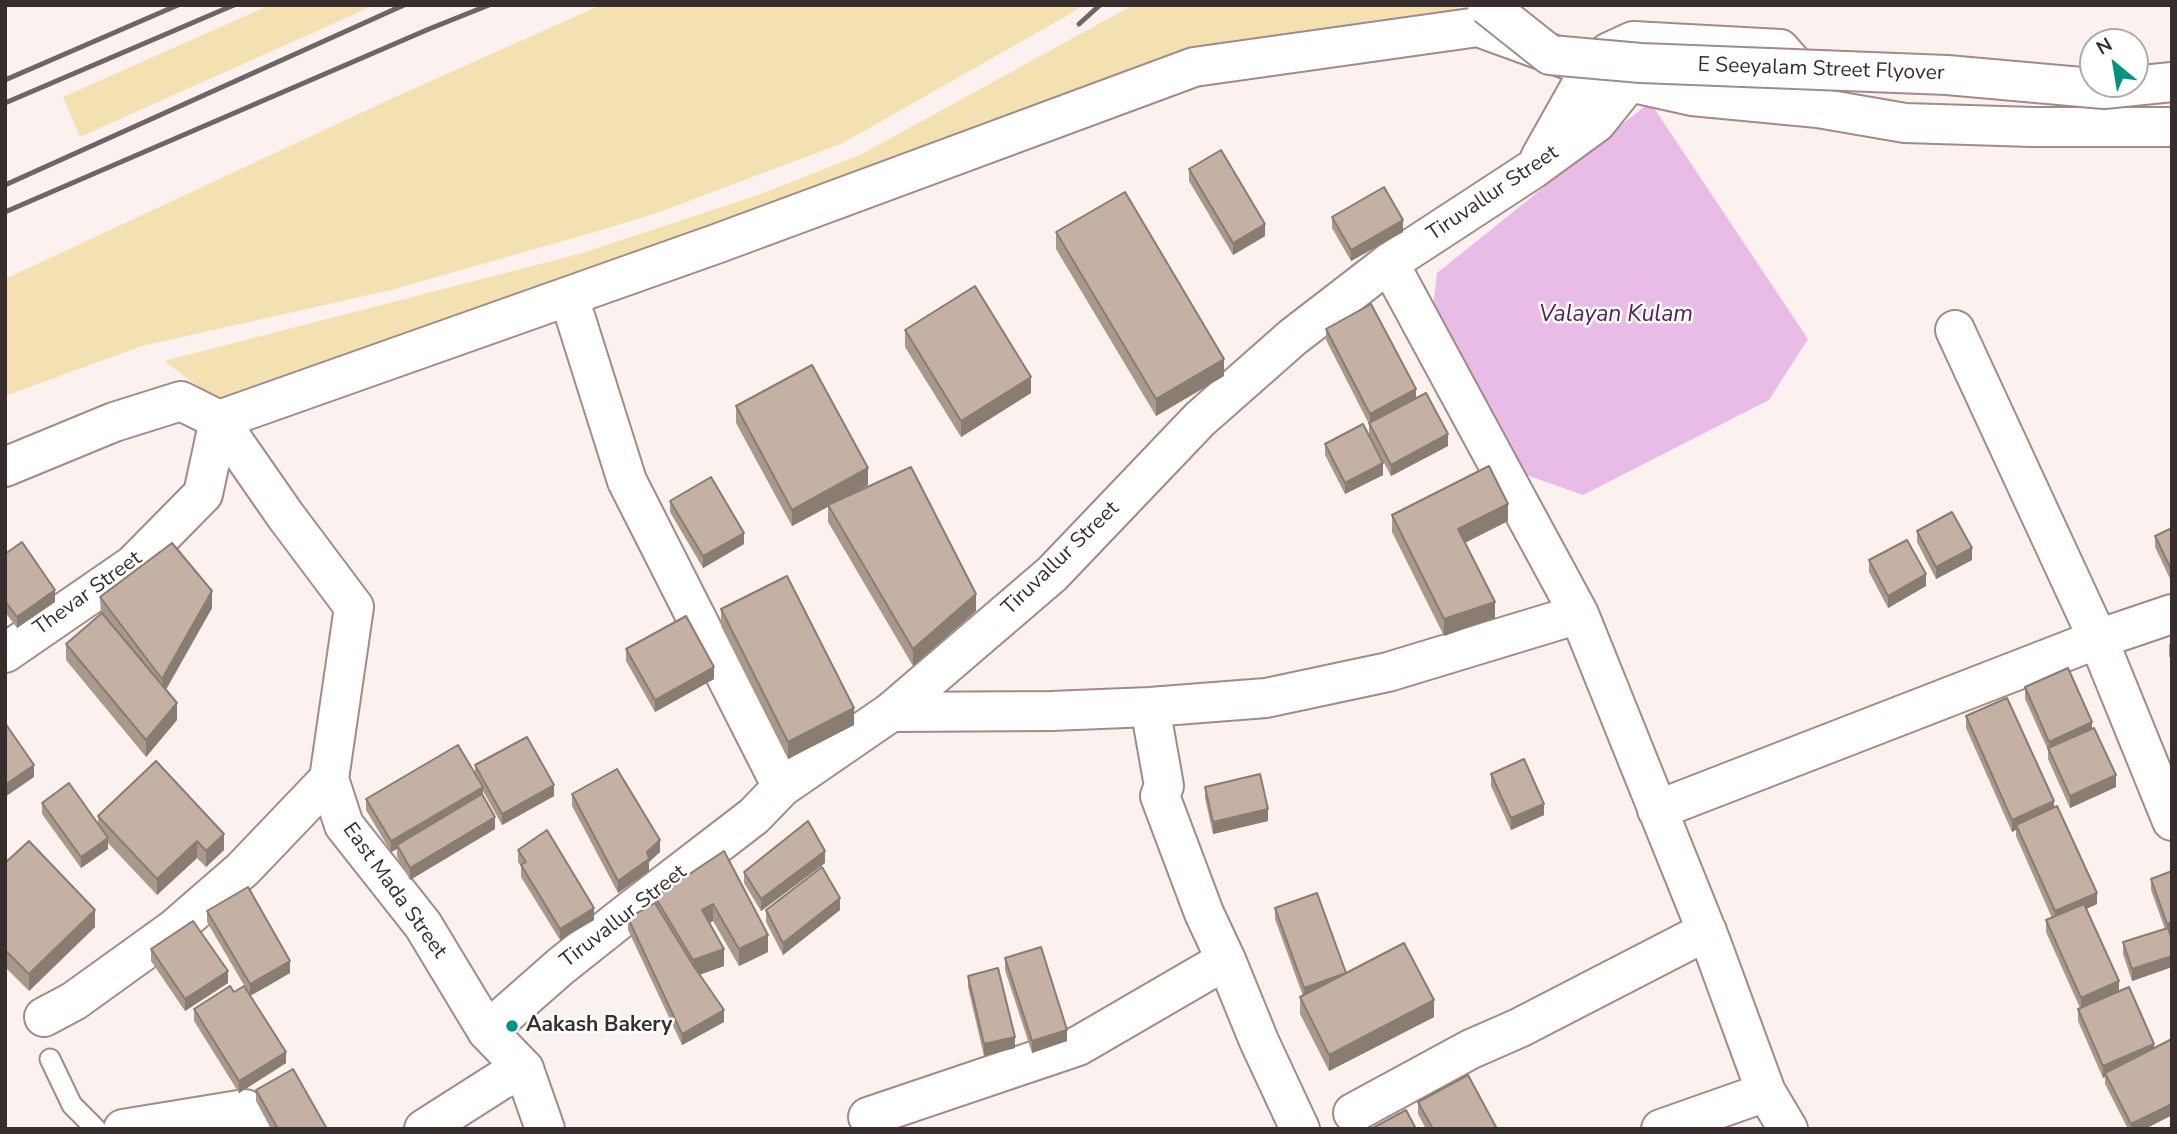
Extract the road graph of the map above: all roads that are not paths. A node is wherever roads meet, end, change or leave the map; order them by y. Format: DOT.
graph roads {
  1 [pos="1487,5"];
  2 [pos="1590,69"];
  3 [pos="1629,82"];
  4 [pos="2172,82"];
  5 [pos="1818,108"];
  6 [pos="2172,127"];
  7 [pos="1533,169"];
  8 [pos="1389,264"];
  9 [pos="569,297"];
  10 [pos="1955,330"];
  11 [pos="219,420"];
  12 [pos="5,467"];
  13 [pos="1579,614"];
  14 [pos="2172,614"];
  15 [pos="2098,639"];
  16 [pos="5,653"];
  17 [pos="1150,707"];
  18 [pos="891,712"];
  19 [pos="329,779"];
  20 [pos="782,787"];
  21 [pos="1657,810"];
  22 [pos="2172,821"];
  23 [pos="1707,931"];
  24 [pos="1226,960"];
  25 [pos="44,1017"];
  26 [pos="487,1031"];
  27 [pos="50,1059"];
  28 [pos="524,1069"];
  29 [pos="1766,1092"];
  30 [pos="1353,1113"];
  31 [pos="868,1117"];
  32 [pos="96,1129"];
  33 [pos="123,1129"];
  34 [pos="258,1129"];
  35 [pos="424,1129"];
  36 [pos="545,1129"];
  37 [pos="1300,1129"];
  38 [pos="1661,1129"];
  39 [pos="1788,1129"];
  1 -- 4 [label="street, E Seeyalam Street Flyover, bridge"];
  2 -- 3 [label="street"];
  2 -- 5 [label="street"];
  2 -- 7 [label="street"];
  2 -- 9 [label="street"];
  3 -- 5 [label="street"];
  3 -- 7 [label="street, Tiruvallur Street"];
  5 -- 6 [label="street"];
  7 -- 8 [label="street, Tiruvallur Street"];
  8 -- 13 [label="street"];
  8 -- 18 [label="street, Tiruvallur Street"];
  9 -- 11 [label="street"];
  9 -- 20 [label="street"];
  10 -- 15 [label="street"];
  11 -- 12 [label="street"];
  11 -- 16 [label="street, Thevar Street"];
  11 -- 19 [label="street, East Mada Street"];
  13 -- 17 [label="street"];
  13 -- 21 [label="street"];
  14 -- 15 [label="street"];
  15 -- 21 [label="street"];
  15 -- 22 [label="street"];
  17 -- 18 [label="street"];
  17 -- 24 [label="street"];
  18 -- 20 [label="street, Tiruvallur Street"];
  19 -- 25 [label="street"];
  19 -- 26 [label="street, East Mada Street"];
  20 -- 26 [label="street, Tiruvallur Street"];
  21 -- 23 [label="street"];
  23 -- 29 [label="street"];
  23 -- 30 [label="street"];
  24 -- 31 [label="street"];
  24 -- 37 [label="street"];
  26 -- 28 [label="street, East Mada Street"];
  27 -- 32 [label="lane"];
  28 -- 35 [label="street"];
  28 -- 36 [label="street, East Mada Street"];
  29 -- 38 [label="street"];
  29 -- 39 [label="street"];
  33 -- 34 [label="street"];
}
